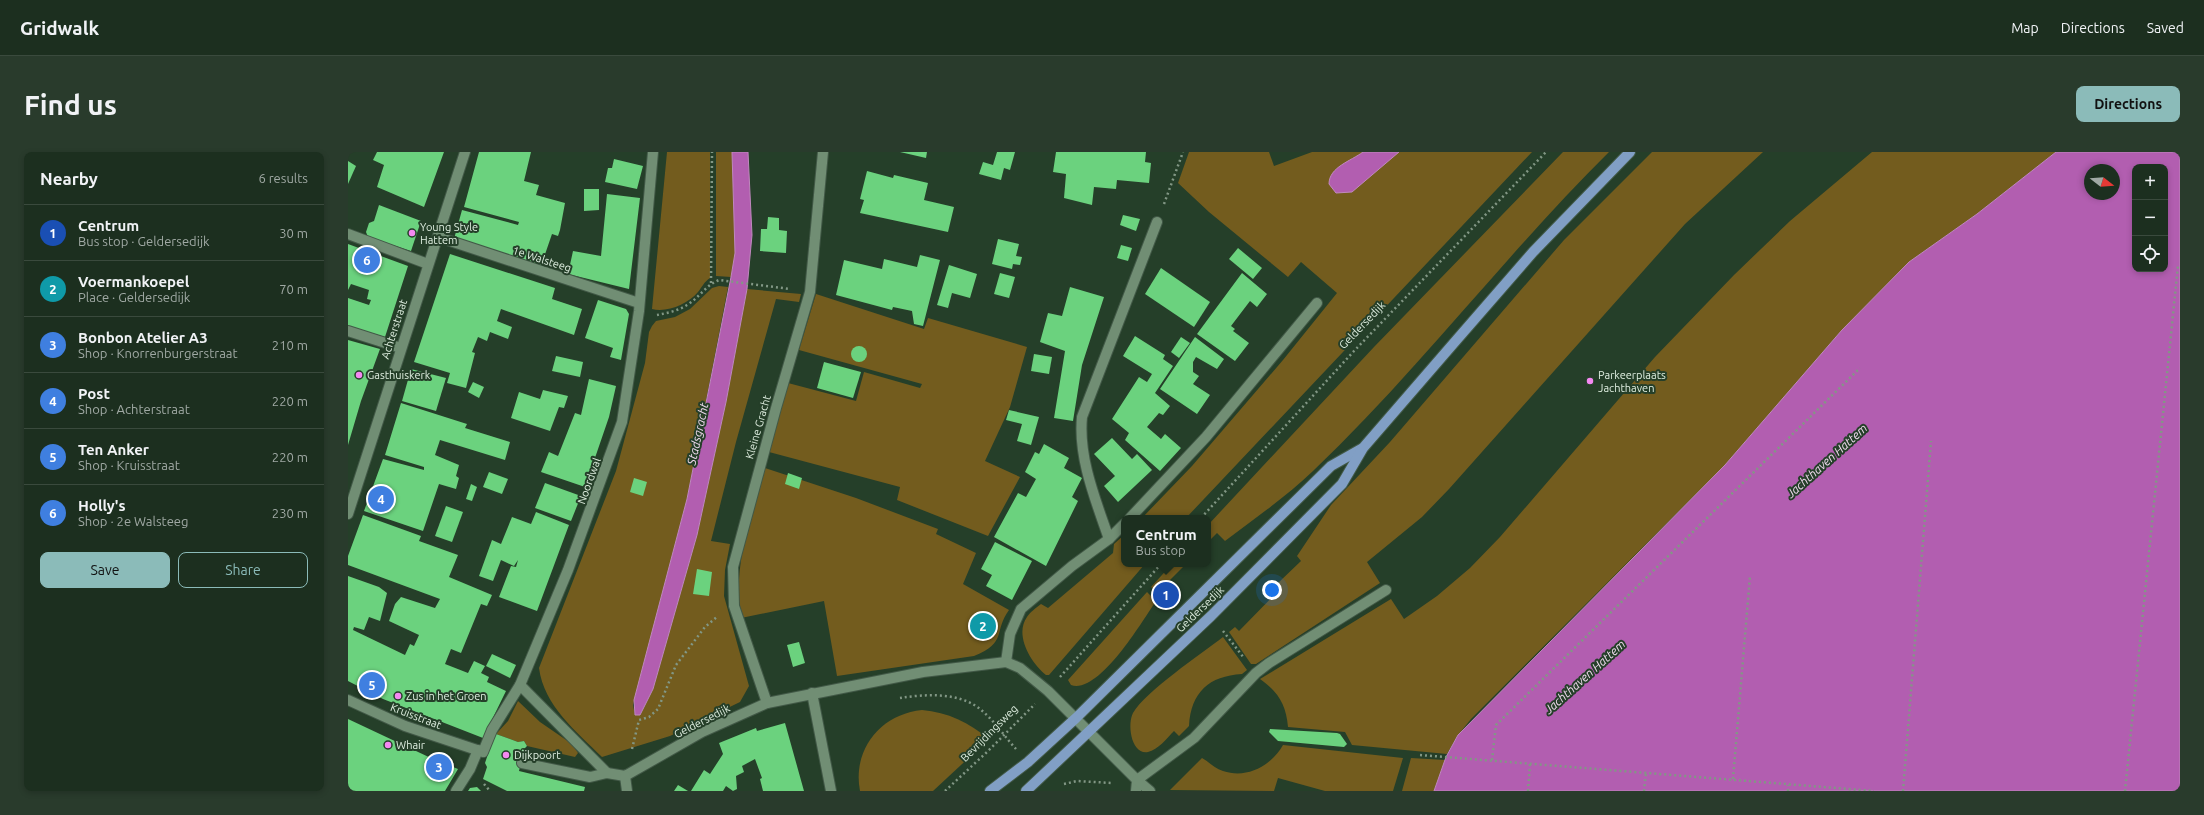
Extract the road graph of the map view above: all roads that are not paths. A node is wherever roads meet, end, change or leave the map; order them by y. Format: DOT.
graph roads {
  1 [pos="465,152"];
  2 [pos="653,152"];
  3 [pos="822,152"];
  4 [pos="1630,152"];
  5 [pos="1157,222"];
  6 [pos="348,234"];
  7 [pos="438,237"];
  8 [pos="428,264"];
  9 [pos="1317,303"];
  10 [pos="639,307"];
  11 [pos="348,331"];
  12 [pos="401,348"];
  13 [pos="1363,448"];
  14 [pos="348,514"];
  15 [pos="1133,515"];
  16 [pos="1121,527"];
  17 [pos="1109,540"];
  18 [pos="1386,590"];
  19 [pos="1006,662"];
  20 [pos="520,685"];
  21 [pos="812,693"];
  22 [pos="348,700"];
  23 [pos="767,703"];
  24 [pos="1076,718"];
  25 [pos="1089,731"];
  26 [pos="480,751"];
  27 [pos="522,763"];
  28 [pos="607,773"];
  29 [pos="625,776"];
  30 [pos="1137,780"];
  31 [pos="456,791"];
  32 [pos="627,791"];
  33 [pos="831,791"];
  34 [pos="990,791"];
  35 [pos="1026,791"];
  36 [pos="1136,791"];
  37 [pos="1150,791"];
  1 -- 7 [label="street, Achterstraat"];
  2 -- 10 [label="street, Noordwal"];
  3 -- 23 [label="street, Kleine Gracht"];
  4 -- 13 [label="main road, Geldersedijk"];
  5 -- 17 [label="street"];
  6 -- 8 [label="street"];
  7 -- 8 [label="street, Achterstraat"];
  7 -- 10 [label="street, 1e Walsteeg"];
  8 -- 12 [label="street, Achterstraat"];
  9 -- 15 [label="street"];
  10 -- 20 [label="street, Noordwal"];
  11 -- 12 [label="street"];
  12 -- 14 [label="street, Achterstraat"];
  13 -- 24 [label="main road, Geldersedijk"];
  13 -- 25 [label="main road, Geldersedijk"];
  16 -- 17 [label="street"];
  17 -- 19 [label="street"];
  18 -- 30 [label="street"];
  19 -- 21 [label="street, Geldersedijk"];
  19 -- 24 [label="street"];
  20 -- 26 [label="street, Noordwal"];
  20 -- 28 [label="street"];
  21 -- 23 [label="street, Geldersedijk"];
  21 -- 33 [label="street"];
  22 -- 26 [label="street, Kruisstraat"];
  23 -- 29 [label="street, Geldersedijk"];
  24 -- 25 [label="street"];
  24 -- 34 [label="main road"];
  25 -- 30 [label="street"];
  25 -- 35 [label="main road"];
  26 -- 31 [label="street, Noordwal"];
  27 -- 28 [label="street"];
  28 -- 29 [label="street"];
  29 -- 32 [label="street"];
  30 -- 36 [label="street"];
  30 -- 37 [label="street"];
}
